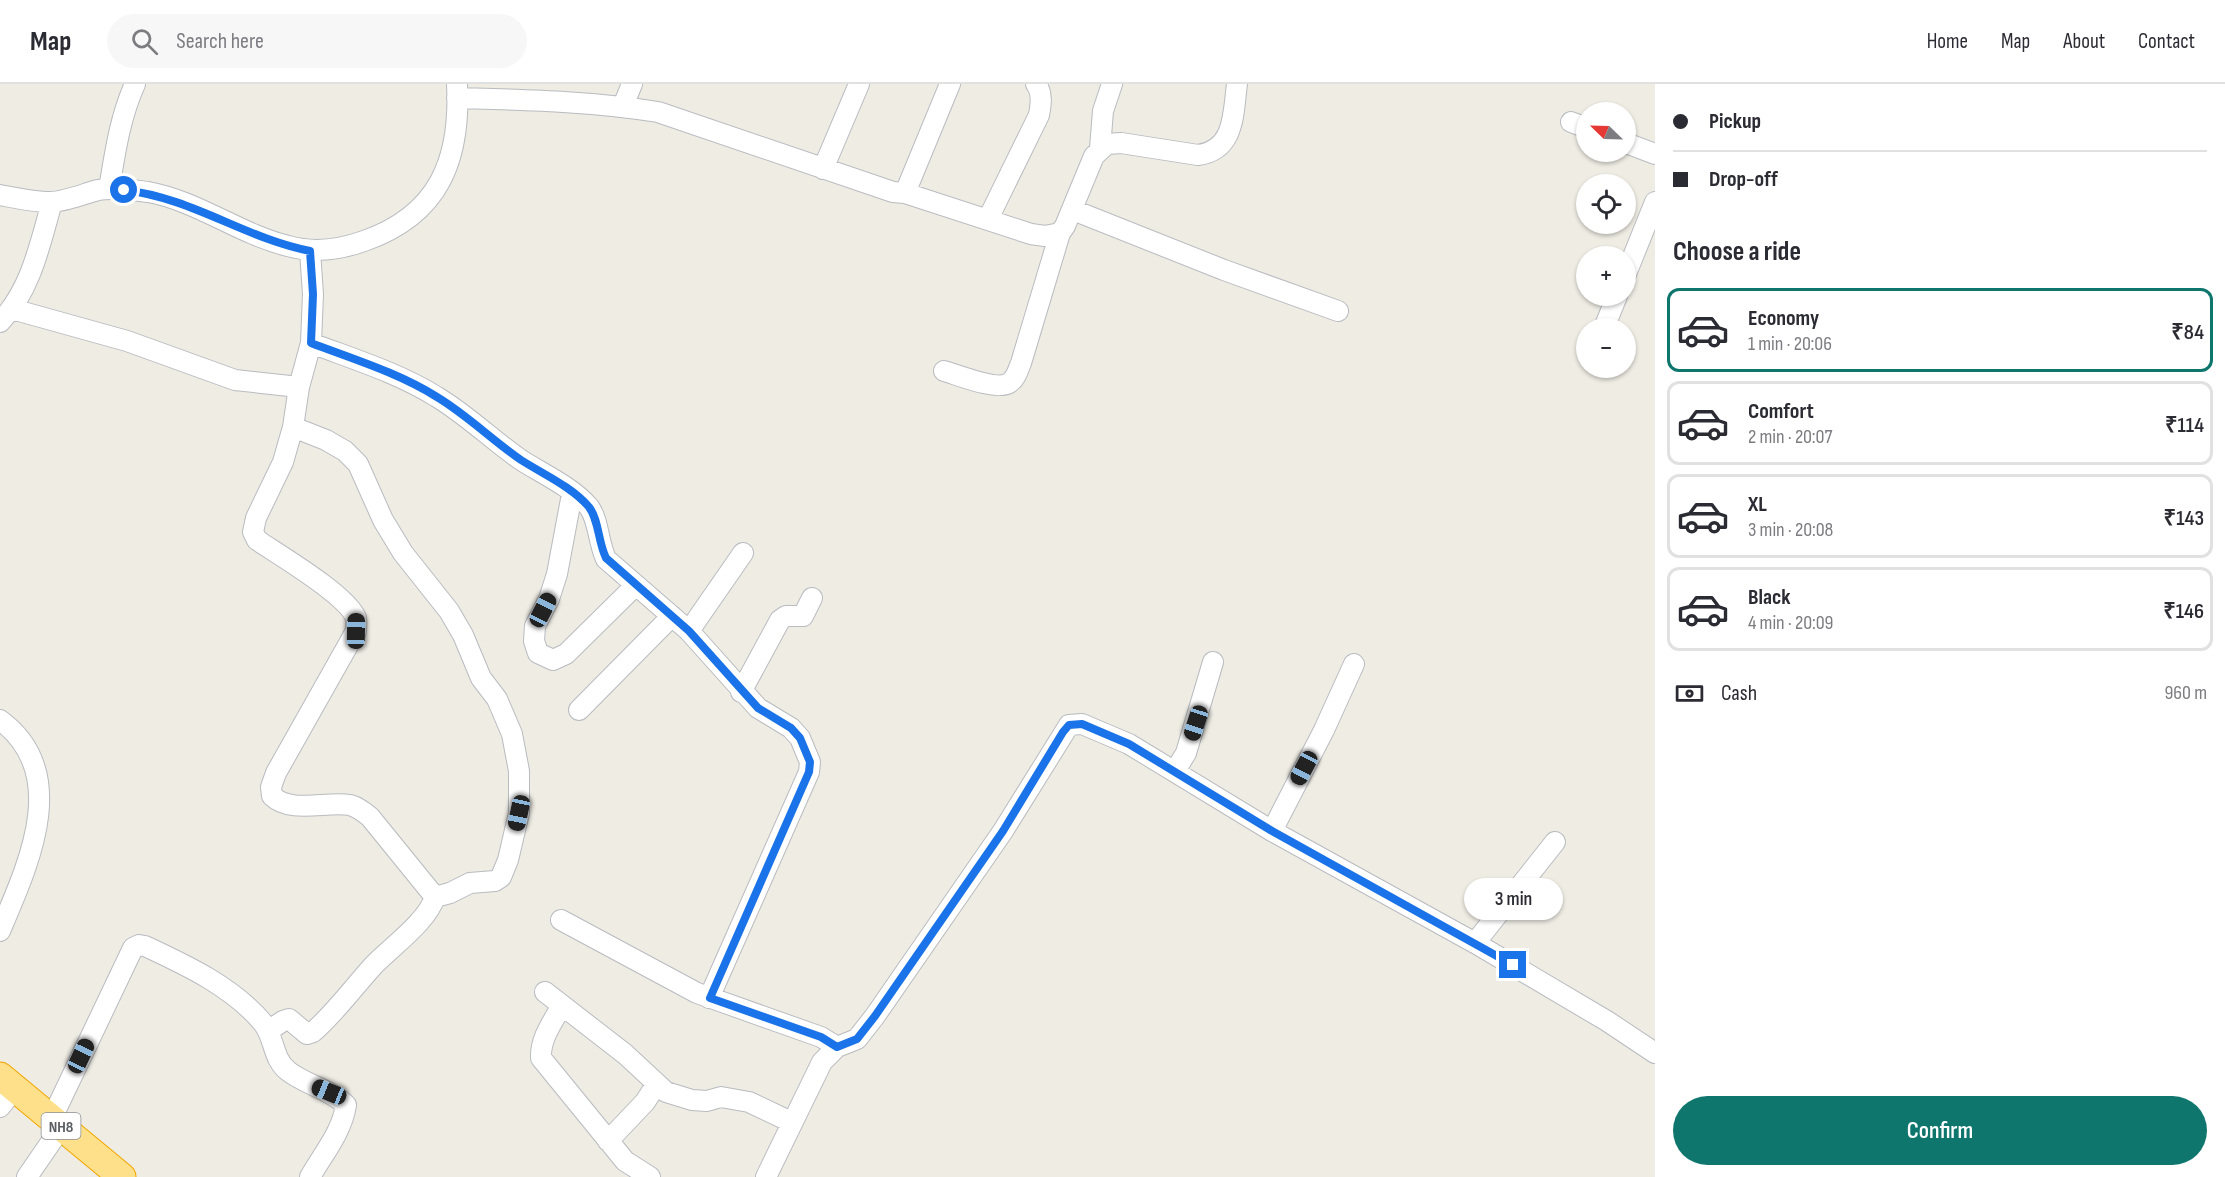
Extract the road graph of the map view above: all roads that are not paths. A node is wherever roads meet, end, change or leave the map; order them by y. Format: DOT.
graph roads {
  1 [pos="135,84"];
  2 [pos="632,84"];
  3 [pos="859,84"];
  4 [pos="950,84"];
  5 [pos="1036,84"];
  6 [pos="1112,84"];
  7 [pos="1237,84"];
  8 [pos="457,91"];
  9 [pos="623,106"];
  10 [pos="1636,147"];
  11 [pos="1100,148"];
  12 [pos="1655,154"];
  13 [pos="823,169"];
  14 [pos="109,189"];
  15 [pos="904,193"];
  16 [pos="0,195"];
  17 [pos="52,202"];
  18 [pos="1655,202"];
  19 [pos="1073,210"];
  20 [pos="988,219"];
  21 [pos="1060,233"];
  22 [pos="1636,249"];
  23 [pos="310,251"];
  24 [pos="1338,311"];
  25 [pos="6,316"];
  26 [pos="311,343"];
  27 [pos="944,371"];
  28 [pos="299,387"];
  29 [pos="293,427"];
  30 [pos="573,494"];
  31 [pos="743,553"];
  32 [pos="636,585"];
  33 [pos="812,598"];
  34 [pos="672,616"];
  35 [pos="689,631"];
  36 [pos="1214,662"];
  37 [pos="1354,664"];
  38 [pos="741,692"];
  39 [pos="579,710"];
  40 [pos="0,720"];
  41 [pos="1175,771"];
  42 [pos="1272,831"];
  43 [pos="1555,842"];
  44 [pos="435,897"];
  45 [pos="561,920"];
  46 [pos="0,931"];
  47 [pos="1475,943"];
  48 [pos="545,992"];
  49 [pos="710,998"];
  50 [pos="562,1005"];
  51 [pos="268,1031"];
  52 [pos="837,1047"];
  53 [pos="1655,1053"];
  54 [pos="656,1085"];
  55 [pos="5,1090"];
  56 [pos="57,1122"];
  57 [pos="791,1122"];
  58 [pos="608,1141"];
  59 [pos="27,1177"];
  60 [pos="122,1177"];
  61 [pos="310,1177"];
  62 [pos="650,1177"];
  63 [pos="766,1177"];
  1 -- 14 [label="street"];
  2 -- 9 [label="street"];
  3 -- 13 [label="street"];
  4 -- 15 [label="street"];
  5 -- 20 [label="street"];
  6 -- 11 [label="street"];
  7 -- 11 [label="street"];
  8 -- 9 [label="street"];
  8 -- 23 [label="street"];
  9 -- 13 [label="street"];
  10 -- 12 [label="street"];
  11 -- 19 [label="street"];
  13 -- 15 [label="street"];
  14 -- 17 [label="street"];
  14 -- 23 [label="street"];
  15 -- 20 [label="street"];
  16 -- 17 [label="street"];
  17 -- 25 [label="street"];
  18 -- 22 [label="street"];
  19 -- 21 [label="street"];
  19 -- 24 [label="street"];
  20 -- 21 [label="street"];
  21 -- 27 [label="street"];
  23 -- 26 [label="street"];
  25 -- 28 [label="street"];
  26 -- 28 [label="street"];
  26 -- 30 [label="street"];
  28 -- 29 [label="street"];
  29 -- 44 [label="street"];
  29 -- 44 [label="street"];
  30 -- 32 [label="street"];
  30 -- 32 [label="street"];
  31 -- 35 [label="street"];
  32 -- 34 [label="street"];
  33 -- 38 [label="street"];
  34 -- 35 [label="street"];
  34 -- 39 [label="street"];
  35 -- 38 [label="street"];
  36 -- 41 [label="street"];
  37 -- 42 [label="street"];
  38 -- 49 [label="street"];
  40 -- 46 [label="street"];
  41 -- 42 [label="street"];
  41 -- 52 [label="street"];
  42 -- 47 [label="street"];
  43 -- 47 [label="street"];
  44 -- 51 [label="street"];
  45 -- 49 [label="street"];
  47 -- 53 [label="street"];
  48 -- 50 [label="street"];
  49 -- 52 [label="street"];
  50 -- 54 [label="street"];
  50 -- 58 [label="street"];
  51 -- 56 [label="street"];
  51 -- 61 [label="street"];
  52 -- 57 [label="street"];
  54 -- 57 [label="street"];
  54 -- 58 [label="street"];
  55 -- 56 [label="highway, NH8"];
  56 -- 59 [label="street"];
  56 -- 60 [label="highway, NH8"];
  57 -- 63 [label="street"];
  58 -- 62 [label="street"];
}
